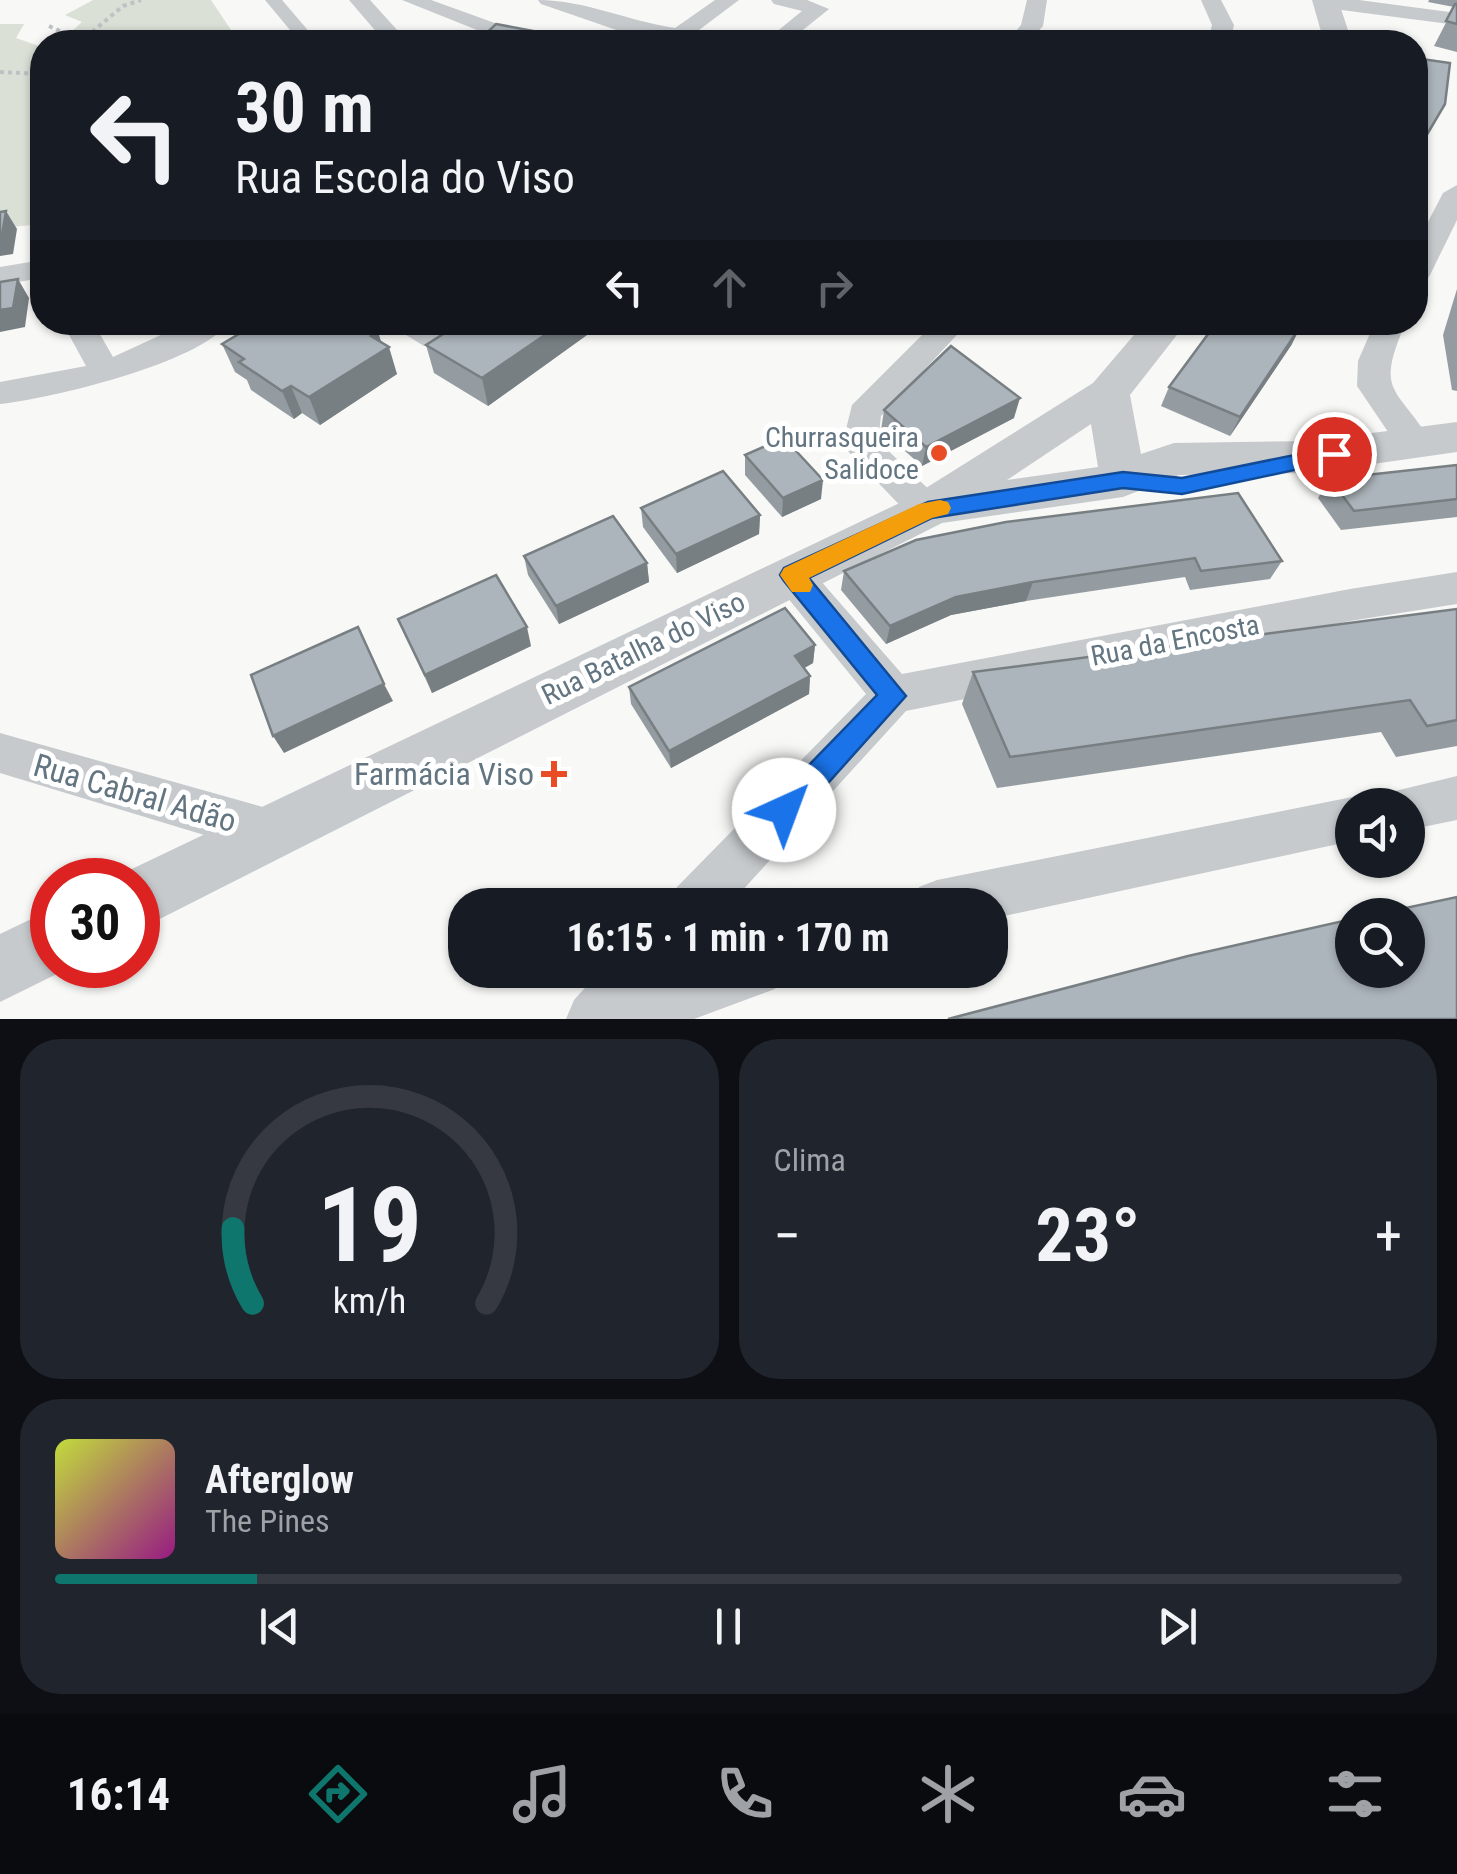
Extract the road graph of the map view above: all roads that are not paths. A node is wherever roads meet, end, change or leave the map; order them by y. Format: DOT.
graph roads {
  1 [pos="272,0"];
  2 [pos="360,0"];
  3 [pos="412,0"];
  4 [pos="548,0"];
  5 [pos="729,0"];
  6 [pos="780,0"];
  7 [pos="1036,0"];
  8 [pos="1212,0"];
  9 [pos="1326,1"];
  10 [pos="1457,18"];
  11 [pos="298,30"];
  12 [pos="386,30"];
  13 [pos="493,30"];
  14 [pos="640,30"];
  15 [pos="687,30"];
  16 [pos="791,30"];
  17 [pos="1028,30"];
  18 [pos="1222,30"];
  19 [pos="1334,30"];
  20 [pos="1457,193"];
  21 [pos="1428,250"];
  22 [pos="30,271"];
  23 [pos="0,276"];
  24 [pos="84,335"];
  25 [pos="185,335"];
  26 [pos="941,335"];
  27 [pos="1156,335"];
  28 [pos="1384,335"];
  29 [pos="105,371"];
  30 [pos="0,393"];
  31 [pos="1108,393"];
  32 [pos="1066,421"];
  33 [pos="1457,437"];
  34 [pos="1412,442"];
  35 [pos="1123,480"];
  36 [pos="928,510"];
  37 [pos="792,575"];
  38 [pos="1457,588"];
  39 [pos="893,696"];
  40 [pos="0,754"];
  41 [pos="1457,798"];
  42 [pos="1425,805"];
  43 [pos="1335,823"];
  44 [pos="270,832"];
  45 [pos="160,888"];
  46 [pos="711,888"];
  47 [pos="1008,890"];
  48 [pos="30,953"];
  49 [pos="0,969"];
  50 [pos="621,988"];
  51 [pos="706,988"];
  52 [pos="593,1019"];
  53 [pos="620,1019"];
  1 -- 11 [label="street"];
  2 -- 12 [label="street"];
  3 -- 13 [label="street"];
  4 -- 14 [label="street"];
  5 -- 15 [label="street"];
  6 -- 16 [label="street"];
  7 -- 17 [label="street"];
  8 -- 18 [label="street"];
  9 -- 10 [label="street"];
  9 -- 19 [label="street"];
  20 -- 21 [label="street"];
  22 -- 23 [label="street"];
  24 -- 29 [label="street"];
  25 -- 29 [label="street"];
  26 -- 36 [label="street"];
  27 -- 31 [label="street, Rua Batalha do Viso"];
  28 -- 34 [label="street"];
  29 -- 30 [label="street"];
  31 -- 32 [label="street, Rua Batalha do Viso"];
  31 -- 35 [label="street"];
  32 -- 35 [label="street"];
  32 -- 36 [label="street, Rua Batalha do Viso"];
  33 -- 34 [label="street"];
  34 -- 35 [label="street"];
  35 -- 36 [label="street"];
  36 -- 37 [label="street, Rua Batalha do Viso"];
  37 -- 39 [label="street"];
  37 -- 44 [label="street, Rua Batalha do Viso"];
  38 -- 39 [label="street, Rua da Encosta"];
  39 -- 46 [label="street"];
  40 -- 44 [label="street, Rua Cabral Adão"];
  41 -- 42 [label="street"];
  43 -- 47 [label="street"];
  44 -- 45 [label="street, Rua Batalha do Viso"];
  48 -- 49 [label="street"];
  50 -- 52 [label="street"];
  51 -- 53 [label="street"];
}
